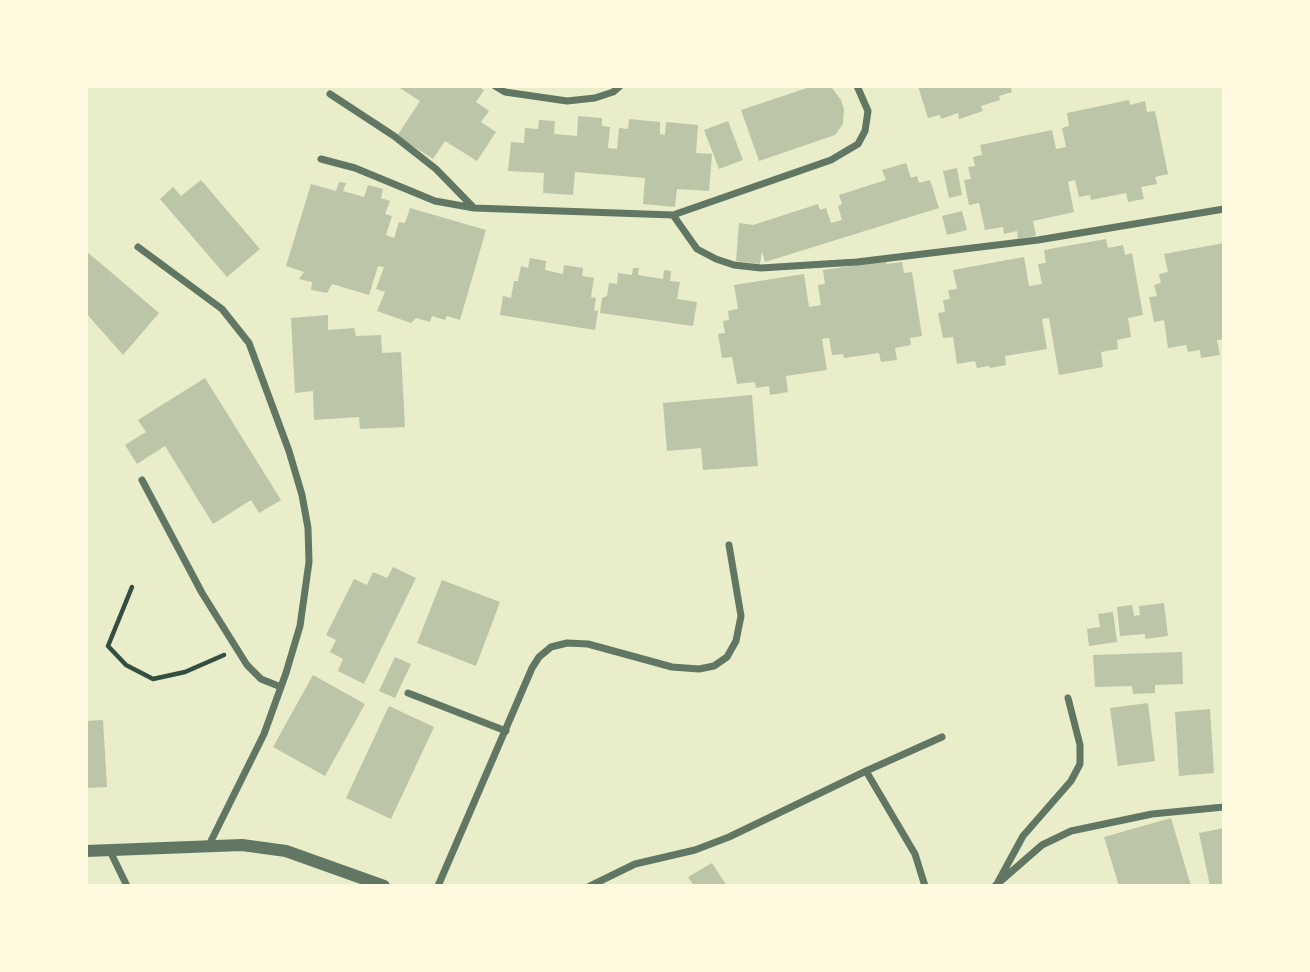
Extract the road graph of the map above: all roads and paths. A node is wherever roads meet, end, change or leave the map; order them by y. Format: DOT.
graph roads {
  1 [pos="495,86"];
  2 [pos="620,86"];
  3 [pos="857,86"];
  4 [pos="330,94"];
  5 [pos="321,159"];
  6 [pos="474,208"];
  7 [pos="1224,209"];
  8 [pos="673,215"];
  9 [pos="138,247"];
  10 [pos="142,480"];
  11 [pos="729,545"];
  12 [pos="132,587"];
  13 [pos="239,652"];
  14 [pos="281,687"];
  15 [pos="408,693"];
  16 [pos="1068,698"];
  17 [pos="506,731"];
  18 [pos="942,737"];
  19 [pos="866,771"];
  20 [pos="1224,807"];
  21 [pos="209,845"];
  22 [pos="108,849"];
  23 [pos="86,851"];
  24 [pos="127,886"];
  25 [pos="384,886"];
  26 [pos="438,886"];
  27 [pos="590,886"];
  28 [pos="925,886"];
  29 [pos="996,886"];
  1 -- 2 [label="street"];
  3 -- 8 [label="street"];
  4 -- 6 [label="street"];
  5 -- 6 [label="street"];
  6 -- 8 [label="street"];
  7 -- 8 [label="street"];
  9 -- 14 [label="street"];
  10 -- 13 [label="street"];
  11 -- 17 [label="street"];
  12 -- 13 [label="path"];
  13 -- 14 [label="street"];
  14 -- 21 [label="street"];
  15 -- 17 [label="street"];
  16 -- 29 [label="street"];
  17 -- 26 [label="street"];
  18 -- 19 [label="street"];
  19 -- 27 [label="street"];
  19 -- 28 [label="street"];
  20 -- 29 [label="street"];
  21 -- 22 [label="street"];
  21 -- 25 [label="street"];
  22 -- 23 [label="street"];
  22 -- 24 [label="street"];
}
